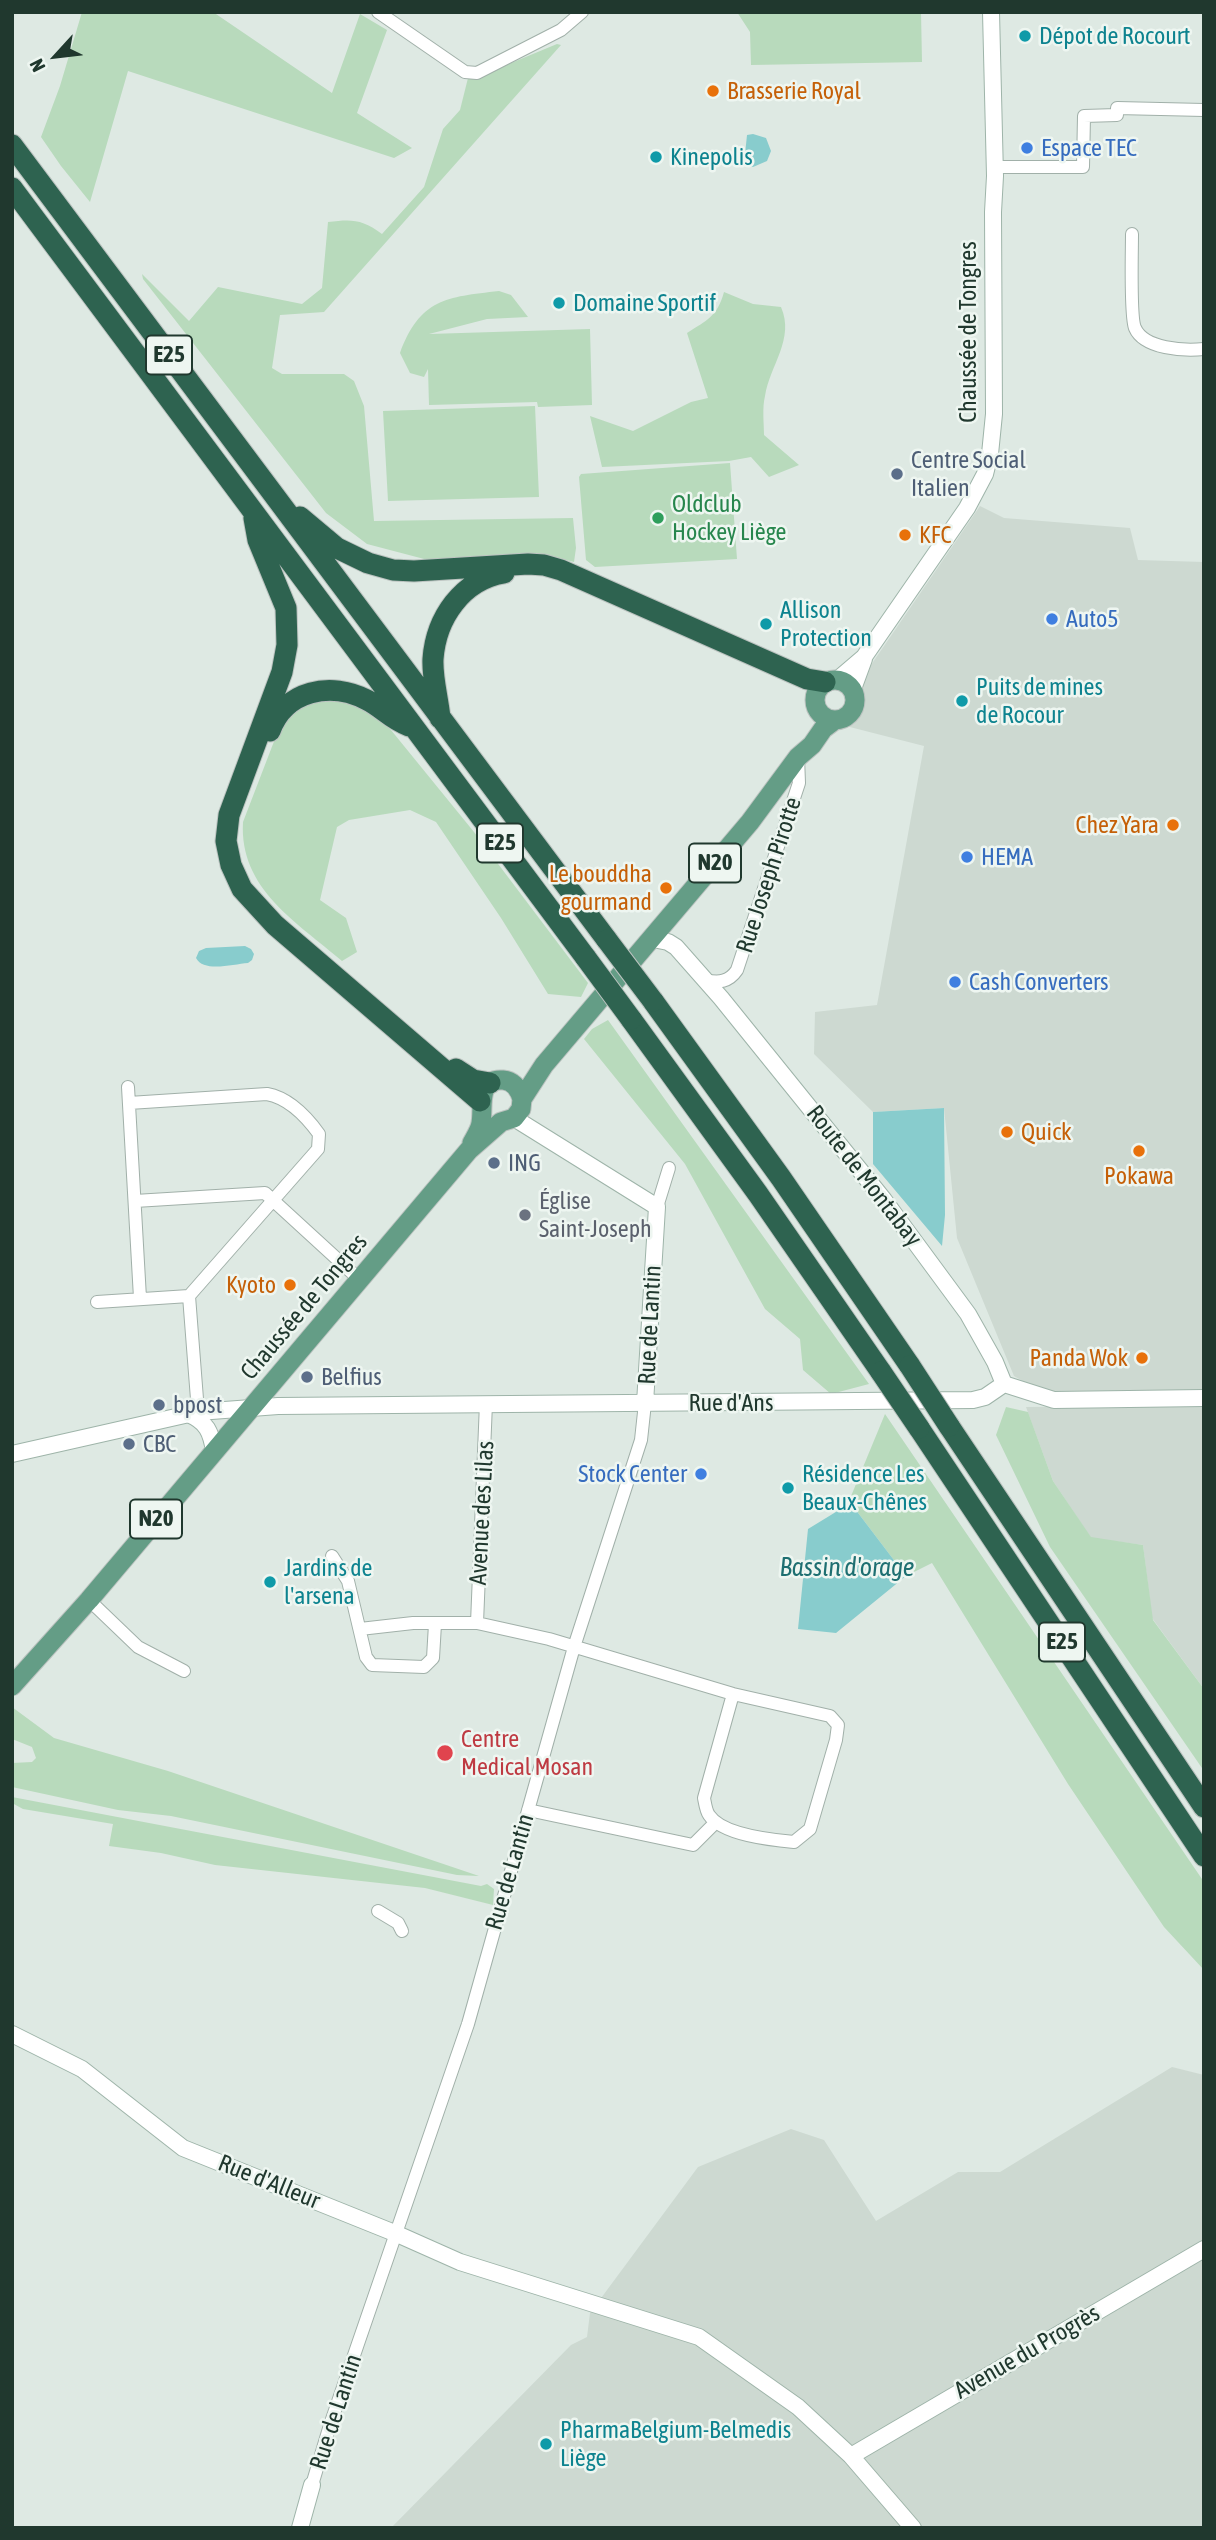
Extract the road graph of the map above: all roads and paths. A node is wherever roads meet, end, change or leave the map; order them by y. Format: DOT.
graph roads {
  1 [pos="378,12"];
  2 [pos="582,12"];
  3 [pos="991,12"];
  4 [pos="1204,110"];
  5 [pos="12,145"];
  6 [pos="995,167"];
  7 [pos="12,188"];
  8 [pos="1132,234"];
  9 [pos="1204,349"];
  10 [pos="252,509"];
  11 [pos="284,510"];
  12 [pos="829,691"];
  13 [pos="440,718"];
  14 [pos="835,720"];
  15 [pos="415,728"];
  16 [pos="798,757"];
  17 [pos="653,939"];
  18 [pos="705,980"];
  19 [pos="128,1087"];
  20 [pos="517,1091"];
  21 [pos="484,1097"];
  22 [pos="128,1103"];
  23 [pos="508,1120"];
  24 [pos="469,1150"];
  25 [pos="669,1168"];
  26 [pos="135,1201"];
  27 [pos="274,1201"];
  28 [pos="657,1207"];
  29 [pos="360,1280"];
  30 [pos="189,1296"];
  31 [pos="140,1298"];
  32 [pos="97,1302"];
  33 [pos="275,1380"];
  34 [pos="1004,1384"];
  35 [pos="1204,1398"];
  36 [pos="486,1403"];
  37 [pos="645,1403"];
  38 [pos="282,1406"];
  39 [pos="251,1407"];
  40 [pos="193,1413"];
  41 [pos="214,1451"];
  42 [pos="12,1454"];
  43 [pos="332,1556"];
  44 [pos="89,1600"];
  45 [pos="477,1623"];
  46 [pos="435,1624"];
  47 [pos="360,1629"];
  48 [pos="574,1647"];
  49 [pos="184,1671"];
  50 [pos="12,1686"];
  51 [pos="733,1694"];
  52 [pos="1204,1807"];
  53 [pos="528,1810"];
  54 [pos="716,1822"];
  55 [pos="1204,1856"];
  56 [pos="378,1911"];
  57 [pos="402,1931"];
  58 [pos="12,2034"];
  59 [pos="397,2234"];
  60 [pos="1204,2249"];
  61 [pos="851,2456"];
  62 [pos="312,2485"];
  63 [pos="300,2528"];
  64 [pos="913,2528"];
  1 -- 2 [label="street"];
  3 -- 6 [label="street, Chaussée de Tongres"];
  4 -- 6 [label="street"];
  5 -- 11 [label="highway, E25"];
  6 -- 12 [label="street, Chaussée de Tongres"];
  7 -- 10 [label="highway, E25"];
  8 -- 9 [label="street"];
  10 -- 15 [label="highway, E25"];
  10 -- 21 [label="highway"];
  11 -- 12 [label="highway"];
  11 -- 13 [label="highway, E25"];
  12 -- 13 [label="highway"];
  12 -- 14 [label="main road"];
  12 -- 14 [label="main road, N20"];
  12 -- 16 [label="main road, N20"];
  13 -- 52 [label="highway, E25, bridge"];
  14 -- 16 [label="main road, N20"];
  15 -- 21 [label="highway"];
  15 -- 55 [label="highway, E25, bridge"];
  16 -- 17 [label="main road, N20"];
  16 -- 18 [label="street, Rue Joseph Pirotte"];
  17 -- 18 [label="street"];
  17 -- 20 [label="main road, N20"];
  18 -- 34 [label="street, Route de Montabay"];
  19 -- 22 [label="street"];
  20 -- 21 [label="main road"];
  20 -- 23 [label="main road, Chaussée de Tongres / N20"];
  21 -- 23 [label="main road"];
  21 -- 24 [label="main road, Chaussée de Tongres / N20"];
  22 -- 26 [label="street"];
  22 -- 27 [label="street"];
  23 -- 24 [label="main road, Chaussée de Tongres / N20"];
  23 -- 28 [label="street"];
  24 -- 29 [label="main road, Chaussée de Tongres / N20"];
  25 -- 28 [label="street"];
  26 -- 27 [label="street"];
  26 -- 31 [label="street"];
  27 -- 29 [label="street"];
  27 -- 30 [label="street"];
  28 -- 37 [label="street, Rue de Lantin"];
  29 -- 33 [label="main road, Chaussée de Tongres / N20"];
  30 -- 31 [label="street"];
  30 -- 40 [label="street"];
  31 -- 32 [label="street"];
  33 -- 38 [label="street"];
  33 -- 39 [label="main road, Chaussée de Tongres / N20"];
  34 -- 35 [label="street"];
  34 -- 37 [label="street, Rue d'Ans"];
  36 -- 37 [label="street, Rue d'Ans"];
  36 -- 38 [label="street, Rue d'Ans"];
  36 -- 45 [label="street, Avenue des Lilas"];
  37 -- 48 [label="street, Rue de Lantin"];
  38 -- 39 [label="street, Rue d'Ans"];
  39 -- 40 [label="street, Rue d'Ans"];
  39 -- 41 [label="main road, Chaussée de Tongres / N20"];
  40 -- 41 [label="street"];
  40 -- 42 [label="street, Rue d'Ans"];
  41 -- 44 [label="main road, Chaussée de Tongres / N20"];
  43 -- 47 [label="street"];
  44 -- 49 [label="street"];
  44 -- 50 [label="main road, Chaussée de Tongres / N20"];
  45 -- 46 [label="street"];
  45 -- 48 [label="street"];
  46 -- 47 [label="street"];
  46 -- 47 [label="street"];
  48 -- 51 [label="street"];
  48 -- 53 [label="street, Rue de Lantin"];
  51 -- 54 [label="street"];
  51 -- 54 [label="street"];
  53 -- 54 [label="street"];
  53 -- 59 [label="street, Rue de Lantin"];
  56 -- 57 [label="street"];
  58 -- 59 [label="street, Rue d'Alleur"];
  59 -- 61 [label="street, Rue d'Alleur"];
  59 -- 62 [label="street, Rue de Lantin"];
  60 -- 61 [label="street, Avenue du Progrès"];
  61 -- 64 [label="street, Rue d'Alleur"];
  62 -- 63 [label="street"];
}
